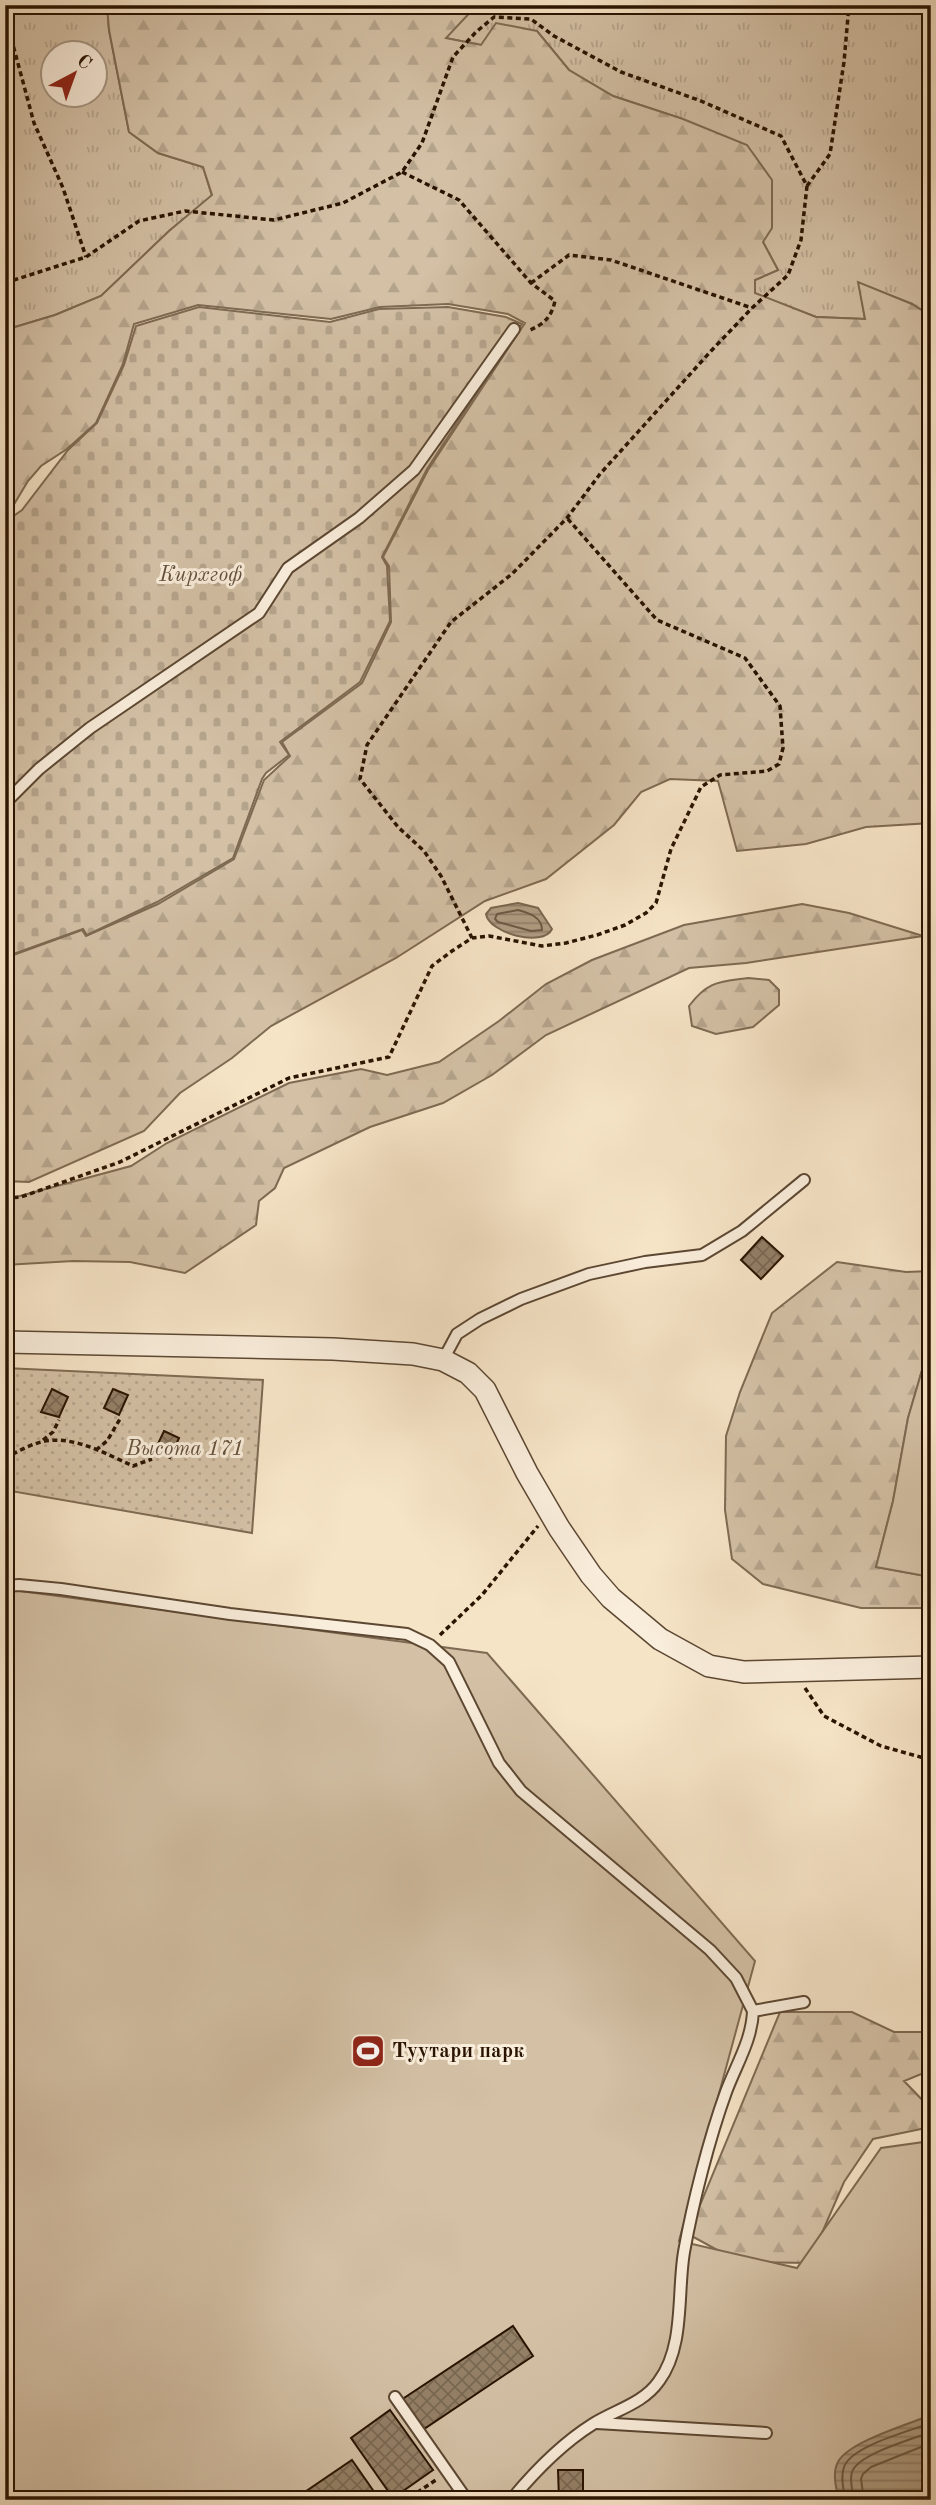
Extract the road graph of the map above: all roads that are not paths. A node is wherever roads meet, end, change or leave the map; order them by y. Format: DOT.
graph roads {
  1 [pos="514,329"];
  2 [pos="5,803"];
  3 [pos="804,1180"];
  4 [pos="5,1342"];
  5 [pos="443,1360"];
  6 [pos="5,1586"];
  7 [pos="931,1667"];
  8 [pos="804,2003"];
  9 [pos="753,2011"];
  10 [pos="395,2397"];
  11 [pos="594,2423"];
  12 [pos="766,2432"];
  13 [pos="467,2500"];
  14 [pos="511,2500"];
  1 -- 2 [label="lane"];
  3 -- 5 [label="lane"];
  4 -- 5 [label="street"];
  5 -- 7 [label="street"];
  6 -- 9 [label="lane"];
  8 -- 9 [label="lane"];
  9 -- 11 [label="lane"];
  10 -- 13 [label="lane"];
  11 -- 12 [label="lane"];
  11 -- 14 [label="lane"];
}
